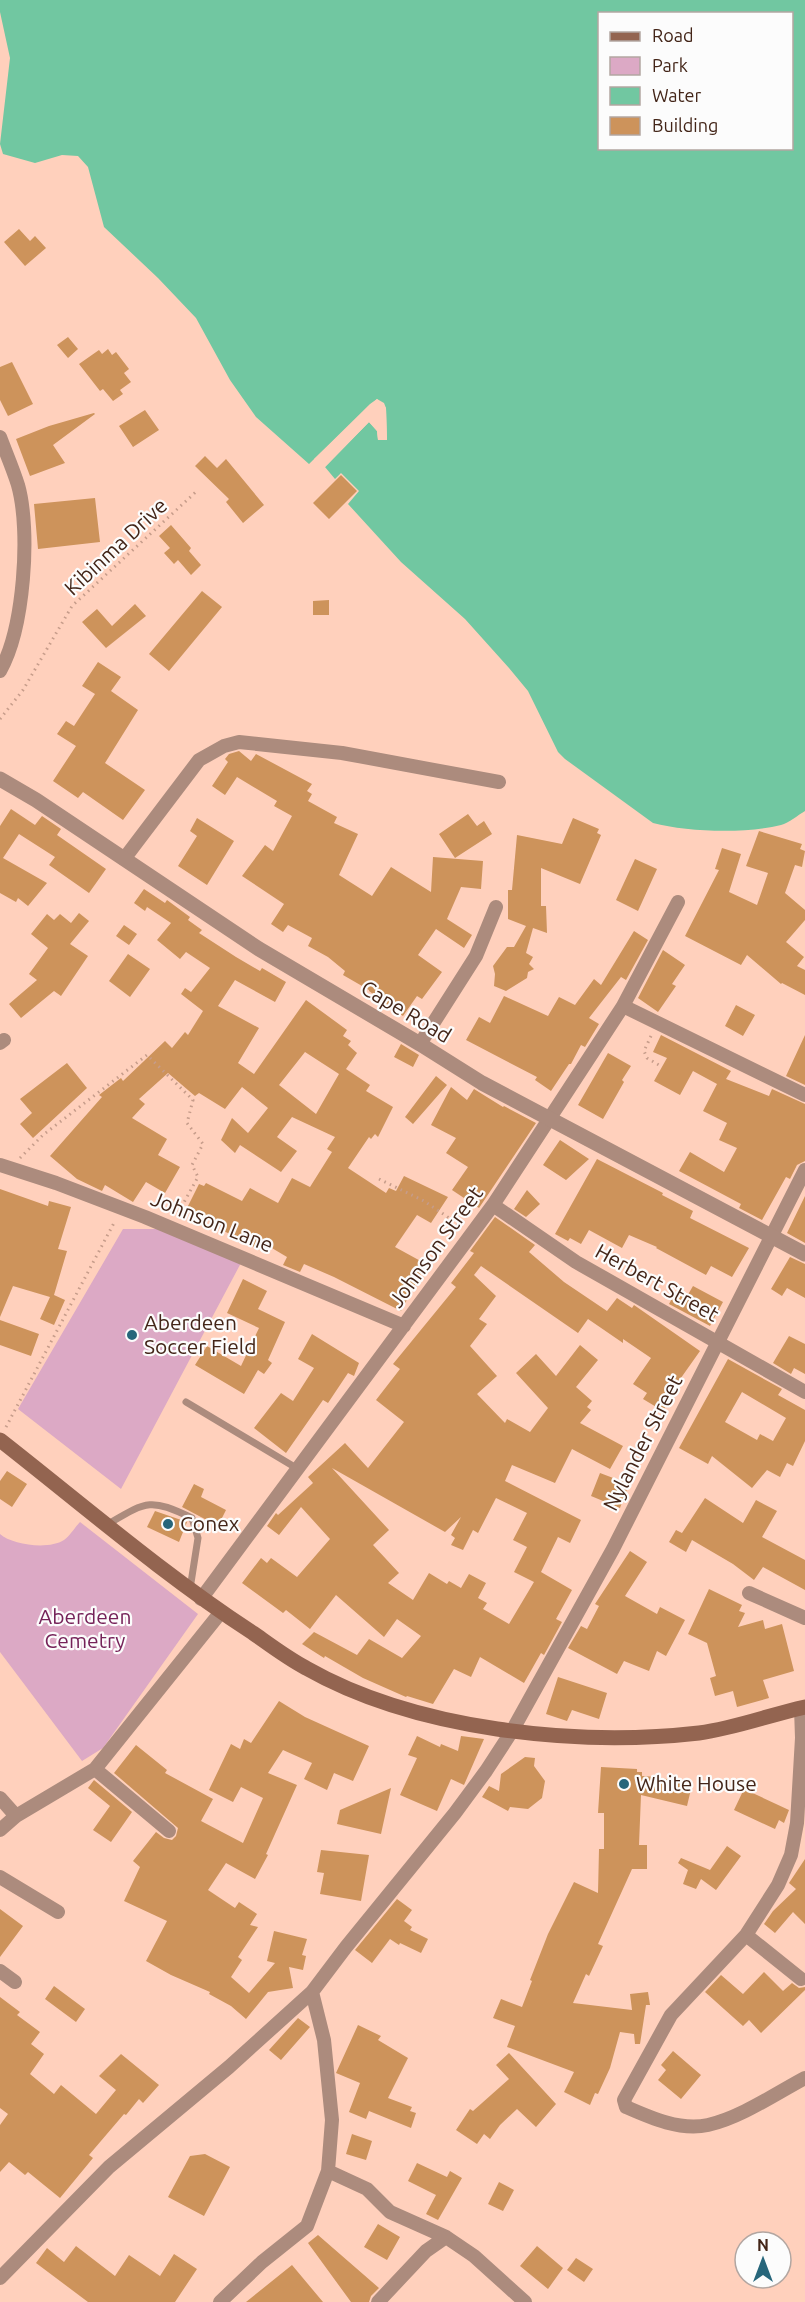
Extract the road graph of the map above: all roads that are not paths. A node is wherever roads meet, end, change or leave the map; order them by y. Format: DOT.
graph roads {
  1 [pos="0,437"];
  2 [pos="0,671"];
  3 [pos="0,779"];
  4 [pos="499,782"];
  5 [pos="124,859"];
  6 [pos="678,902"];
  7 [pos="496,907"];
  8 [pos="623,1006"];
  9 [pos="420,1044"];
  10 [pos="805,1095"];
  11 [pos="550,1118"];
  12 [pos="5,1166"];
  13 [pos="805,1170"];
  14 [pos="493,1205"];
  15 [pos="772,1237"];
  16 [pos="805,1254"];
  17 [pos="404,1326"];
  18 [pos="718,1342"];
  19 [pos="805,1392"];
  20 [pos="186,1402"];
  21 [pos="2,1436"];
  22 [pos="298,1469"];
  23 [pos="108,1524"];
  24 [pos="749,1593"];
  25 [pos="195,1594"];
  26 [pos="221,1612"];
  27 [pos="805,1618"];
  28 [pos="803,1707"];
  29 [pos="512,1731"];
  30 [pos="95,1769"];
  31 [pos="0,1798"];
  32 [pos="16,1816"];
  33 [pos="0,1830"];
  34 [pos="169,1831"];
  35 [pos="0,1877"];
  36 [pos="58,1912"];
  37 [pos="746,1935"];
  38 [pos="0,1971"];
  39 [pos="801,1979"];
  40 [pos="15,1982"];
  41 [pos="312,1992"];
  42 [pos="805,2078"];
  43 [pos="328,2171"];
  44 [pos="446,2237"];
  45 [pos="0,2278"];
  46 [pos="220,2302"];
  47 [pos="378,2302"];
  48 [pos="525,2302"];
  1 -- 2 [label="street"];
  3 -- 5 [label="street, Cape Road"];
  4 -- 5 [label="street"];
  5 -- 9 [label="street, Cape Road"];
  6 -- 8 [label="street, Johnson Street"];
  7 -- 9 [label="street"];
  8 -- 10 [label="street"];
  8 -- 11 [label="street, Johnson Street"];
  9 -- 11 [label="street, Cape Road"];
  11 -- 14 [label="street, Johnson Street"];
  11 -- 15 [label="street, Cape Road"];
  12 -- 17 [label="street, Johnson Lane"];
  13 -- 15 [label="street, Nylander Street"];
  14 -- 17 [label="street, Johnson Street"];
  14 -- 18 [label="street, Herbert Street"];
  15 -- 16 [label="street, Cape Road"];
  15 -- 18 [label="street, Nylander Street"];
  17 -- 22 [label="street, Johnson Street"];
  18 -- 19 [label="street, Herbert Street"];
  18 -- 29 [label="street, Nylander Street"];
  20 -- 22 [label="lane"];
  21 -- 23 [label="main road"];
  22 -- 25 [label="street, Johnson Street"];
  23 -- 25 [label="main road"];
  23 -- 25 [label="lane"];
  24 -- 27 [label="street"];
  25 -- 26 [label="main road"];
  26 -- 29 [label="main road"];
  26 -- 30 [label="street"];
  28 -- 29 [label="main road"];
  28 -- 37 [label="street"];
  29 -- 41 [label="street, Nylander Street"];
  30 -- 32 [label="street"];
  30 -- 34 [label="street"];
  31 -- 32 [label="street"];
  32 -- 33 [label="street"];
  35 -- 36 [label="street"];
  37 -- 39 [label="street"];
  37 -- 42 [label="street"];
  38 -- 40 [label="street"];
  41 -- 43 [label="street"];
  41 -- 45 [label="street, Nylander Street"];
  43 -- 44 [label="street"];
  43 -- 46 [label="street"];
  44 -- 47 [label="street"];
  44 -- 48 [label="street"];
}
